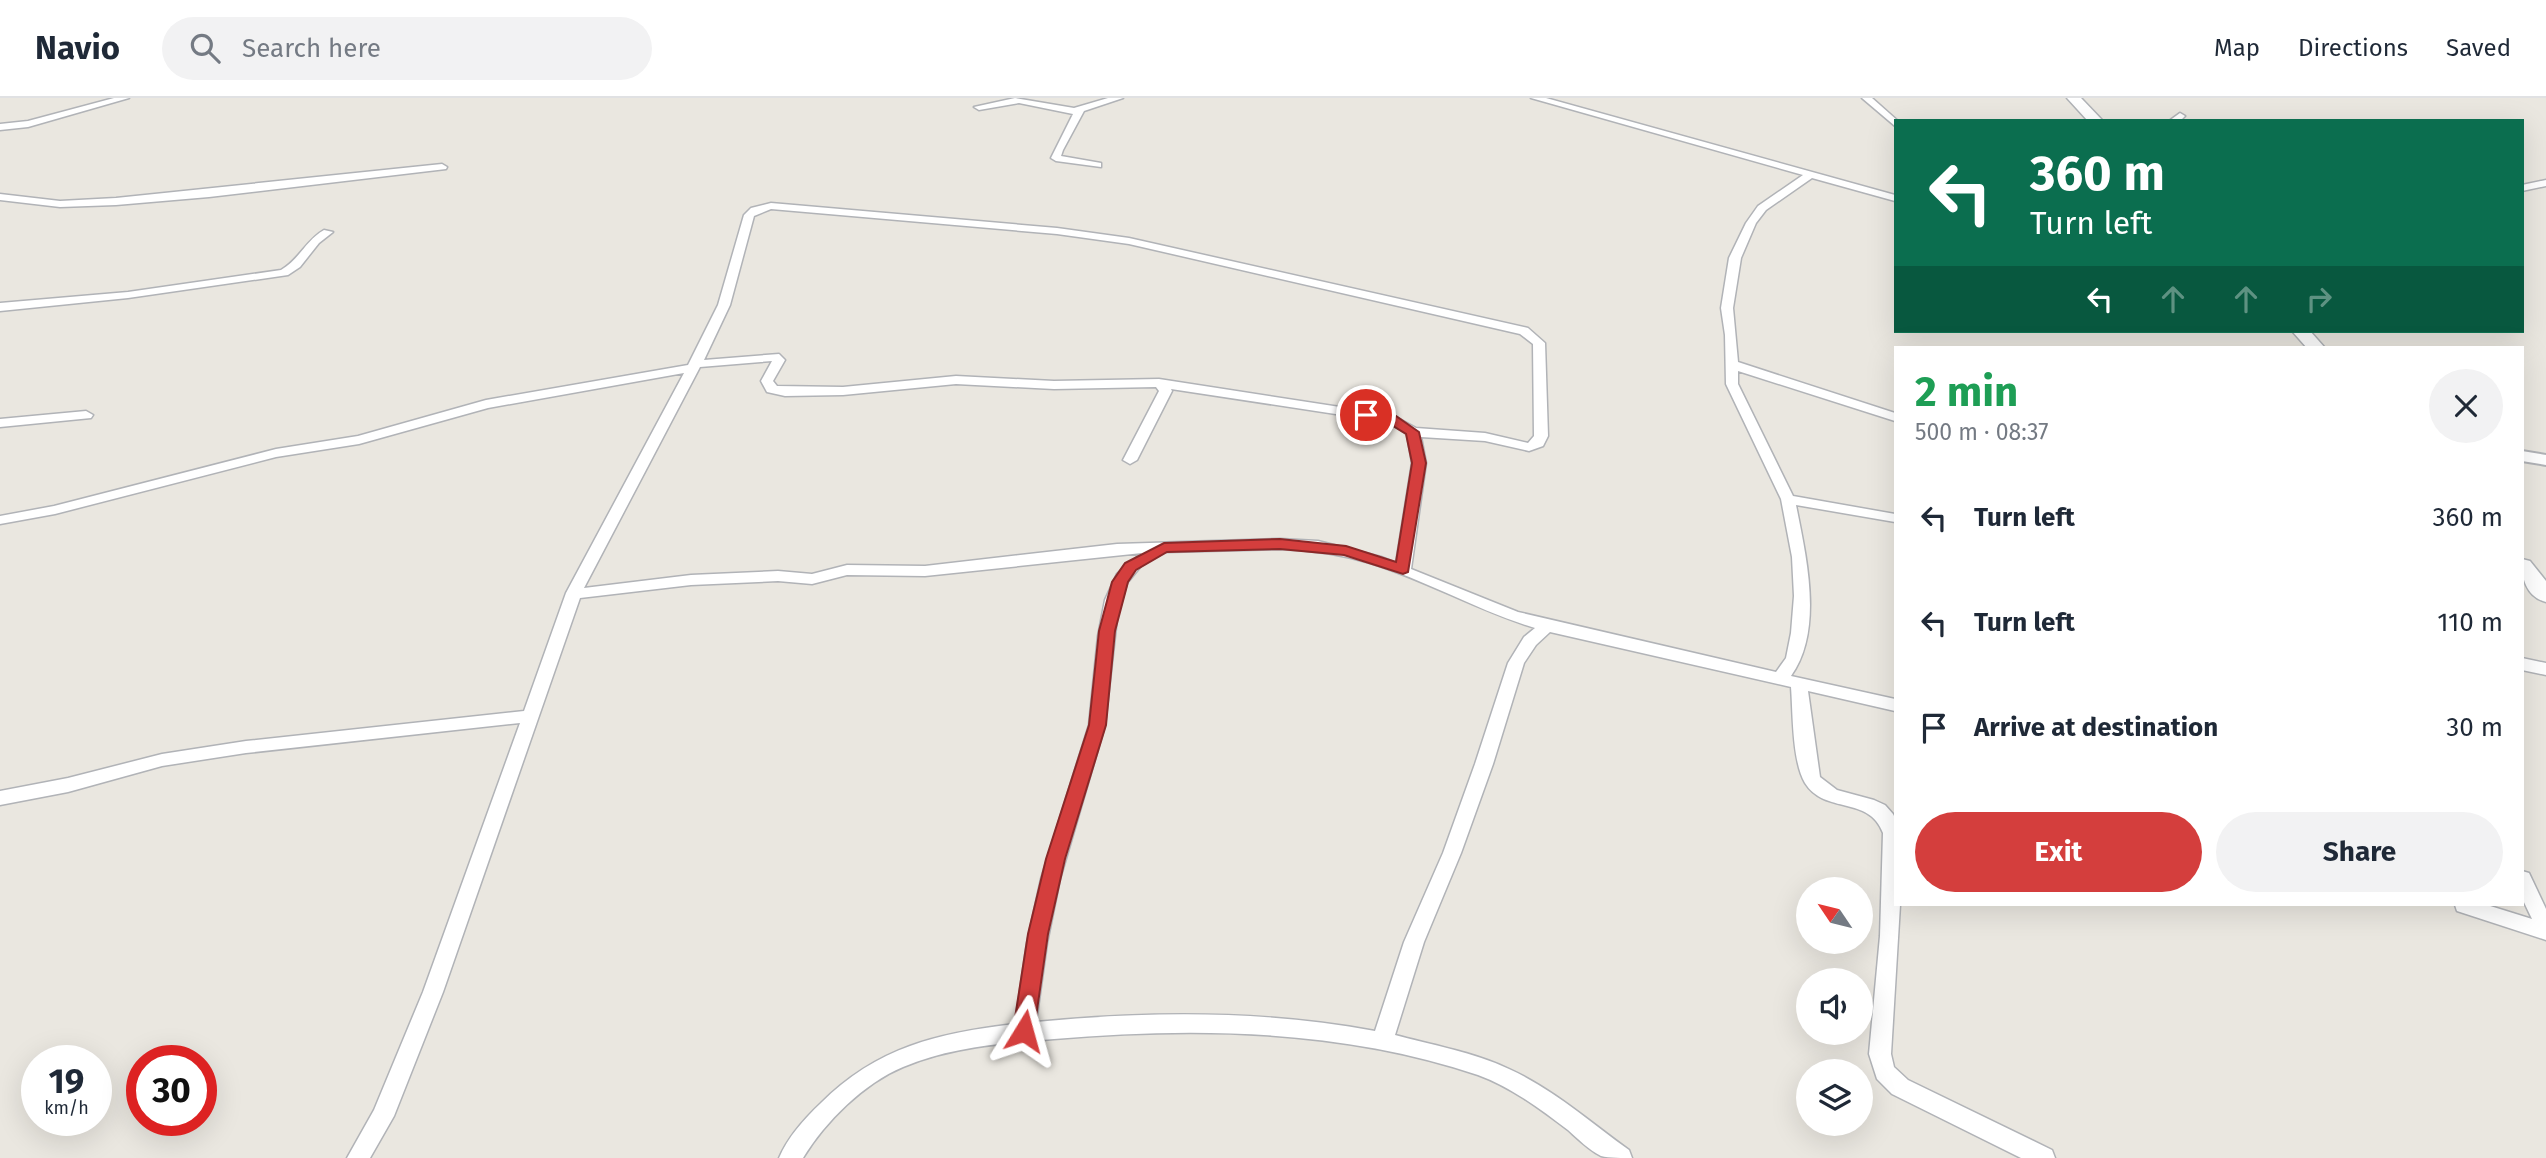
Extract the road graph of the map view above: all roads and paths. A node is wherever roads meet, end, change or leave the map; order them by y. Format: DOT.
graph roads {
  1 [pos="124,98"];
  2 [pos="1118,98"];
  3 [pos="1535,98"];
  4 [pos="1867,98"];
  5 [pos="2074,98"];
  6 [pos="979,107"];
  7 [pos="1080,109"];
  8 [pos="2094,119"];
  9 [pos="1894,122"];
  10 [pos="0,127"];
  11 [pos="1097,165"];
  12 [pos="442,167"];
  13 [pos="1812,173"];
  14 [pos="2546,183"];
  15 [pos="2524,188"];
  16 [pos="0,197"];
  17 [pos="1894,198"];
  18 [pos="328,232"];
  19 [pos="0,307"];
  20 [pos="1730,364"];
  21 [pos="694,366"];
  22 [pos="1159,383"];
  23 [pos="86,415"];
  24 [pos="1894,417"];
  25 [pos="0,423"];
  26 [pos="1413,432"];
  27 [pos="2524,456"];
  28 [pos="1130,460"];
  29 [pos="2546,460"];
  30 [pos="1788,499"];
  31 [pos="1894,518"];
  32 [pos="0,520"];
  33 [pos="1164,547"];
  34 [pos="2524,568"];
  35 [pos="1403,569"];
  36 [pos="574,593"];
  37 [pos="2546,595"];
  38 [pos="1547,626"];
  39 [pos="2524,664"];
  40 [pos="2546,669"];
  41 [pos="1790,680"];
  42 [pos="1894,705"];
  43 [pos="530,716"];
  44 [pos="0,798"];
  45 [pos="2524,882"];
  46 [pos="2467,906"];
  47 [pos="2546,931"];
  48 [pos="1024,1031"];
  49 [pos="1382,1040"];
  50 [pos="358,1158"];
  51 [pos="790,1158"];
  52 [pos="1621,1158"];
  53 [pos="2044,1158"];
  1 -- 10 [label="street"];
  2 -- 7 [label="street"];
  3 -- 13 [label="street"];
  4 -- 9 [label="street"];
  5 -- 8 [label="main road"];
  6 -- 7 [label="street"];
  7 -- 11 [label="street"];
  12 -- 16 [label="street"];
  13 -- 17 [label="street"];
  13 -- 20 [label="street"];
  14 -- 15 [label="street"];
  18 -- 19 [label="street"];
  20 -- 24 [label="street"];
  20 -- 30 [label="street"];
  21 -- 22 [label="street"];
  21 -- 26 [label="street"];
  21 -- 32 [label="street"];
  21 -- 36 [label="street"];
  22 -- 26 [label="street"];
  22 -- 28 [label="street"];
  23 -- 25 [label="street"];
  26 -- 35 [label="street"];
  27 -- 29 [label="street"];
  30 -- 31 [label="street"];
  30 -- 41 [label="street"];
  33 -- 35 [label="street"];
  33 -- 36 [label="street"];
  33 -- 48 [label="street"];
  34 -- 37 [label="main road"];
  35 -- 38 [label="street"];
  36 -- 43 [label="street"];
  38 -- 41 [label="street"];
  38 -- 49 [label="street"];
  39 -- 40 [label="street"];
  41 -- 42 [label="street"];
  41 -- 53 [label="street"];
  43 -- 44 [label="street"];
  43 -- 50 [label="street"];
  45 -- 47 [label="street"];
  46 -- 47 [label="street"];
  48 -- 49 [label="street"];
  48 -- 51 [label="street"];
  49 -- 52 [label="street"];
}
